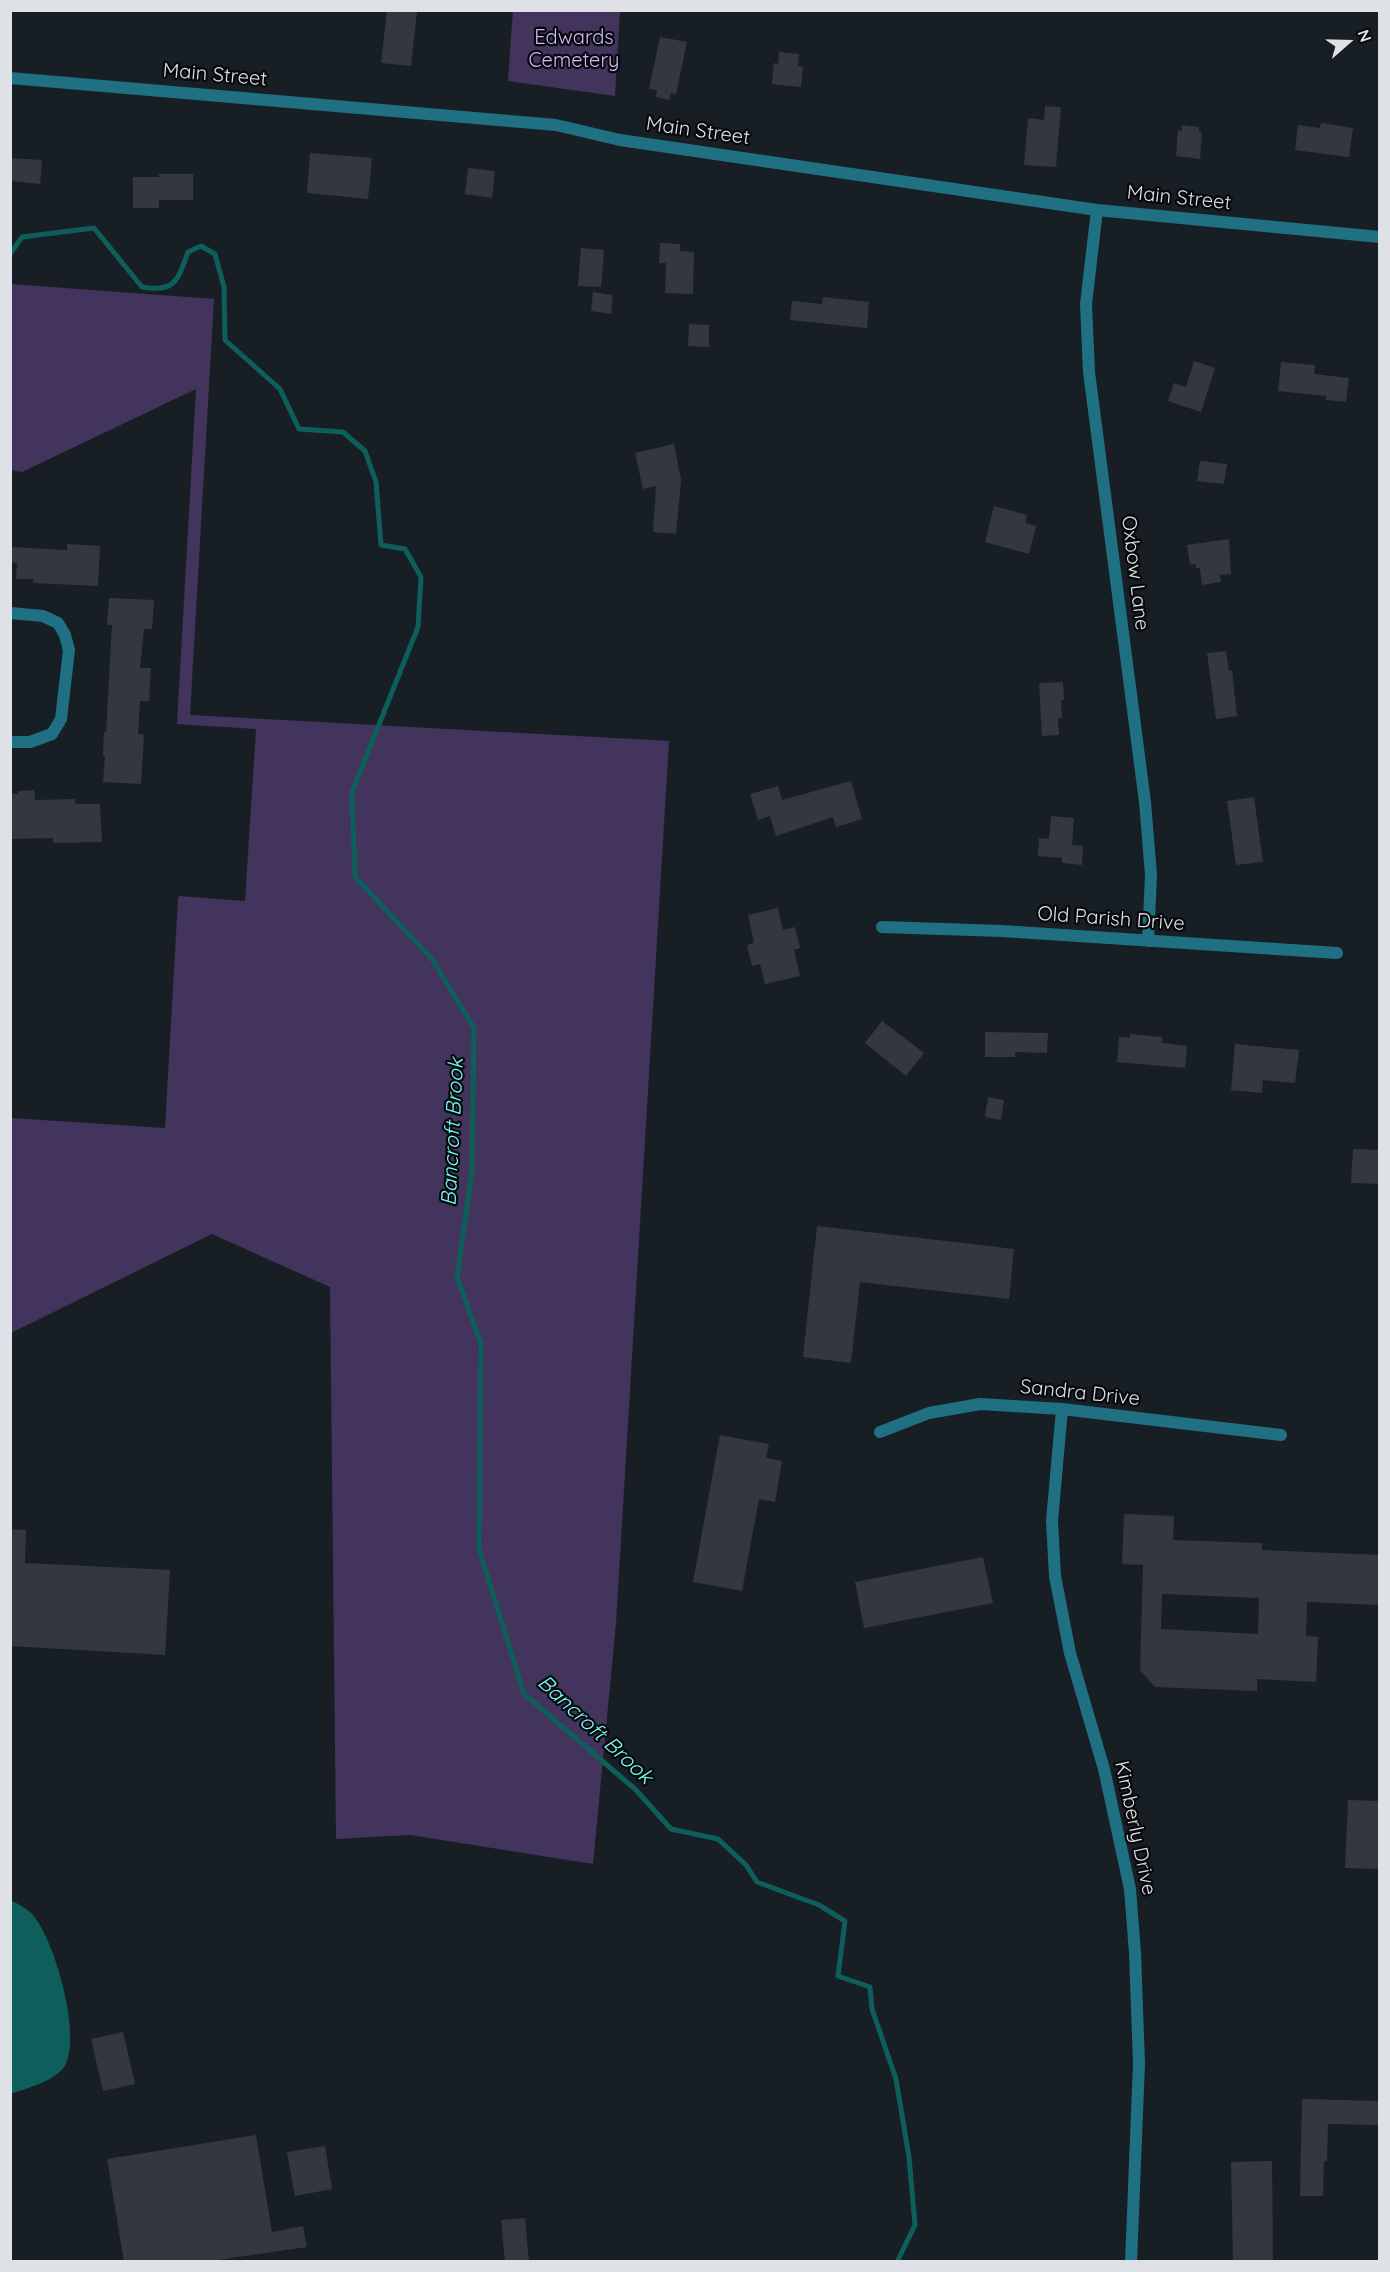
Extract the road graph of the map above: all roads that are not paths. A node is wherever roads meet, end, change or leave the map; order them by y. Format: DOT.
graph roads {
  1 [pos="10,78"];
  2 [pos="1097,210"];
  3 [pos="1380,237"];
  4 [pos="10,614"];
  5 [pos="10,742"];
  6 [pos="882,927"];
  7 [pos="1148,941"];
  8 [pos="1337,953"];
  9 [pos="1062,1409"];
  10 [pos="880,1432"];
  11 [pos="1281,1435"];
  12 [pos="1131,2262"];
  1 -- 2 [label="street, Main Street"];
  2 -- 3 [label="street, Main Street"];
  2 -- 7 [label="street, Oxbow Lane"];
  4 -- 5 [label="street"];
  6 -- 7 [label="street, Old Parish Drive"];
  7 -- 8 [label="street, Old Parish Drive"];
  9 -- 10 [label="street, Sandra Drive"];
  9 -- 11 [label="street, Sandra Drive"];
  9 -- 12 [label="street, Kimberly Drive"];
}
